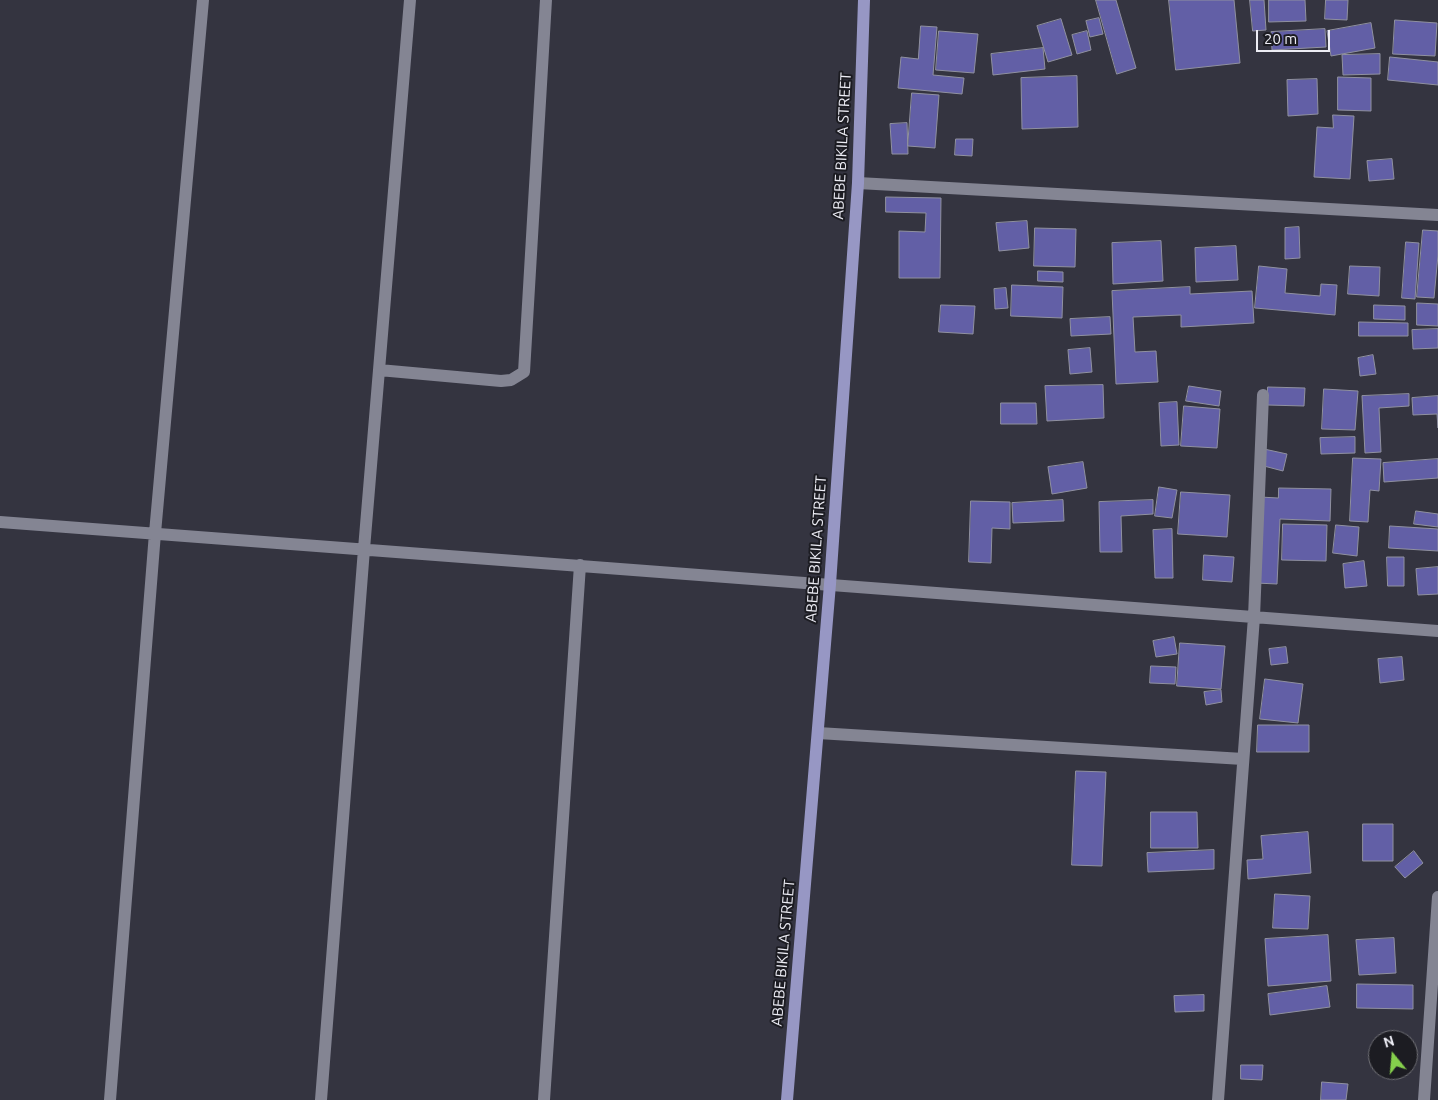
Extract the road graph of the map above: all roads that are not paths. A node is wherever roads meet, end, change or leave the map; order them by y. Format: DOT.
graph roads {
  1 [pos="203,0"];
  2 [pos="410,0"];
  3 [pos="546,0"];
  4 [pos="864,0"];
  5 [pos="858,183"];
  6 [pos="1438,215"];
  7 [pos="379,370"];
  8 [pos="1263,395"];
  9 [pos="0,522"];
  10 [pos="155,533"];
  11 [pos="364,549"];
  12 [pos="580,565"];
  13 [pos="830,584"];
  14 [pos="1254,617"];
  15 [pos="1438,631"];
  16 [pos="818,733"];
  17 [pos="1243,759"];
  18 [pos="1438,897"];
  19 [pos="110,1100"];
  20 [pos="321,1100"];
  21 [pos="544,1100"];
  22 [pos="787,1100"];
  23 [pos="1218,1100"];
  24 [pos="1424,1100"];
  1 -- 10 [label="street"];
  2 -- 7 [label="street"];
  3 -- 7 [label="street"];
  4 -- 5 [label="main road, ABEBE BIKILA STREET"];
  5 -- 6 [label="street"];
  5 -- 13 [label="main road, ABEBE BIKILA STREET"];
  7 -- 11 [label="street"];
  8 -- 14 [label="street"];
  9 -- 10 [label="street"];
  10 -- 11 [label="street"];
  10 -- 19 [label="street"];
  11 -- 12 [label="street"];
  11 -- 20 [label="street"];
  12 -- 13 [label="street"];
  12 -- 21 [label="street"];
  13 -- 14 [label="street"];
  13 -- 16 [label="main road, ABEBE BIKILA STREET"];
  14 -- 15 [label="street"];
  14 -- 17 [label="street"];
  16 -- 17 [label="street"];
  16 -- 22 [label="main road, ABEBE BIKILA STREET"];
  17 -- 23 [label="street"];
  18 -- 24 [label="street"];
}
